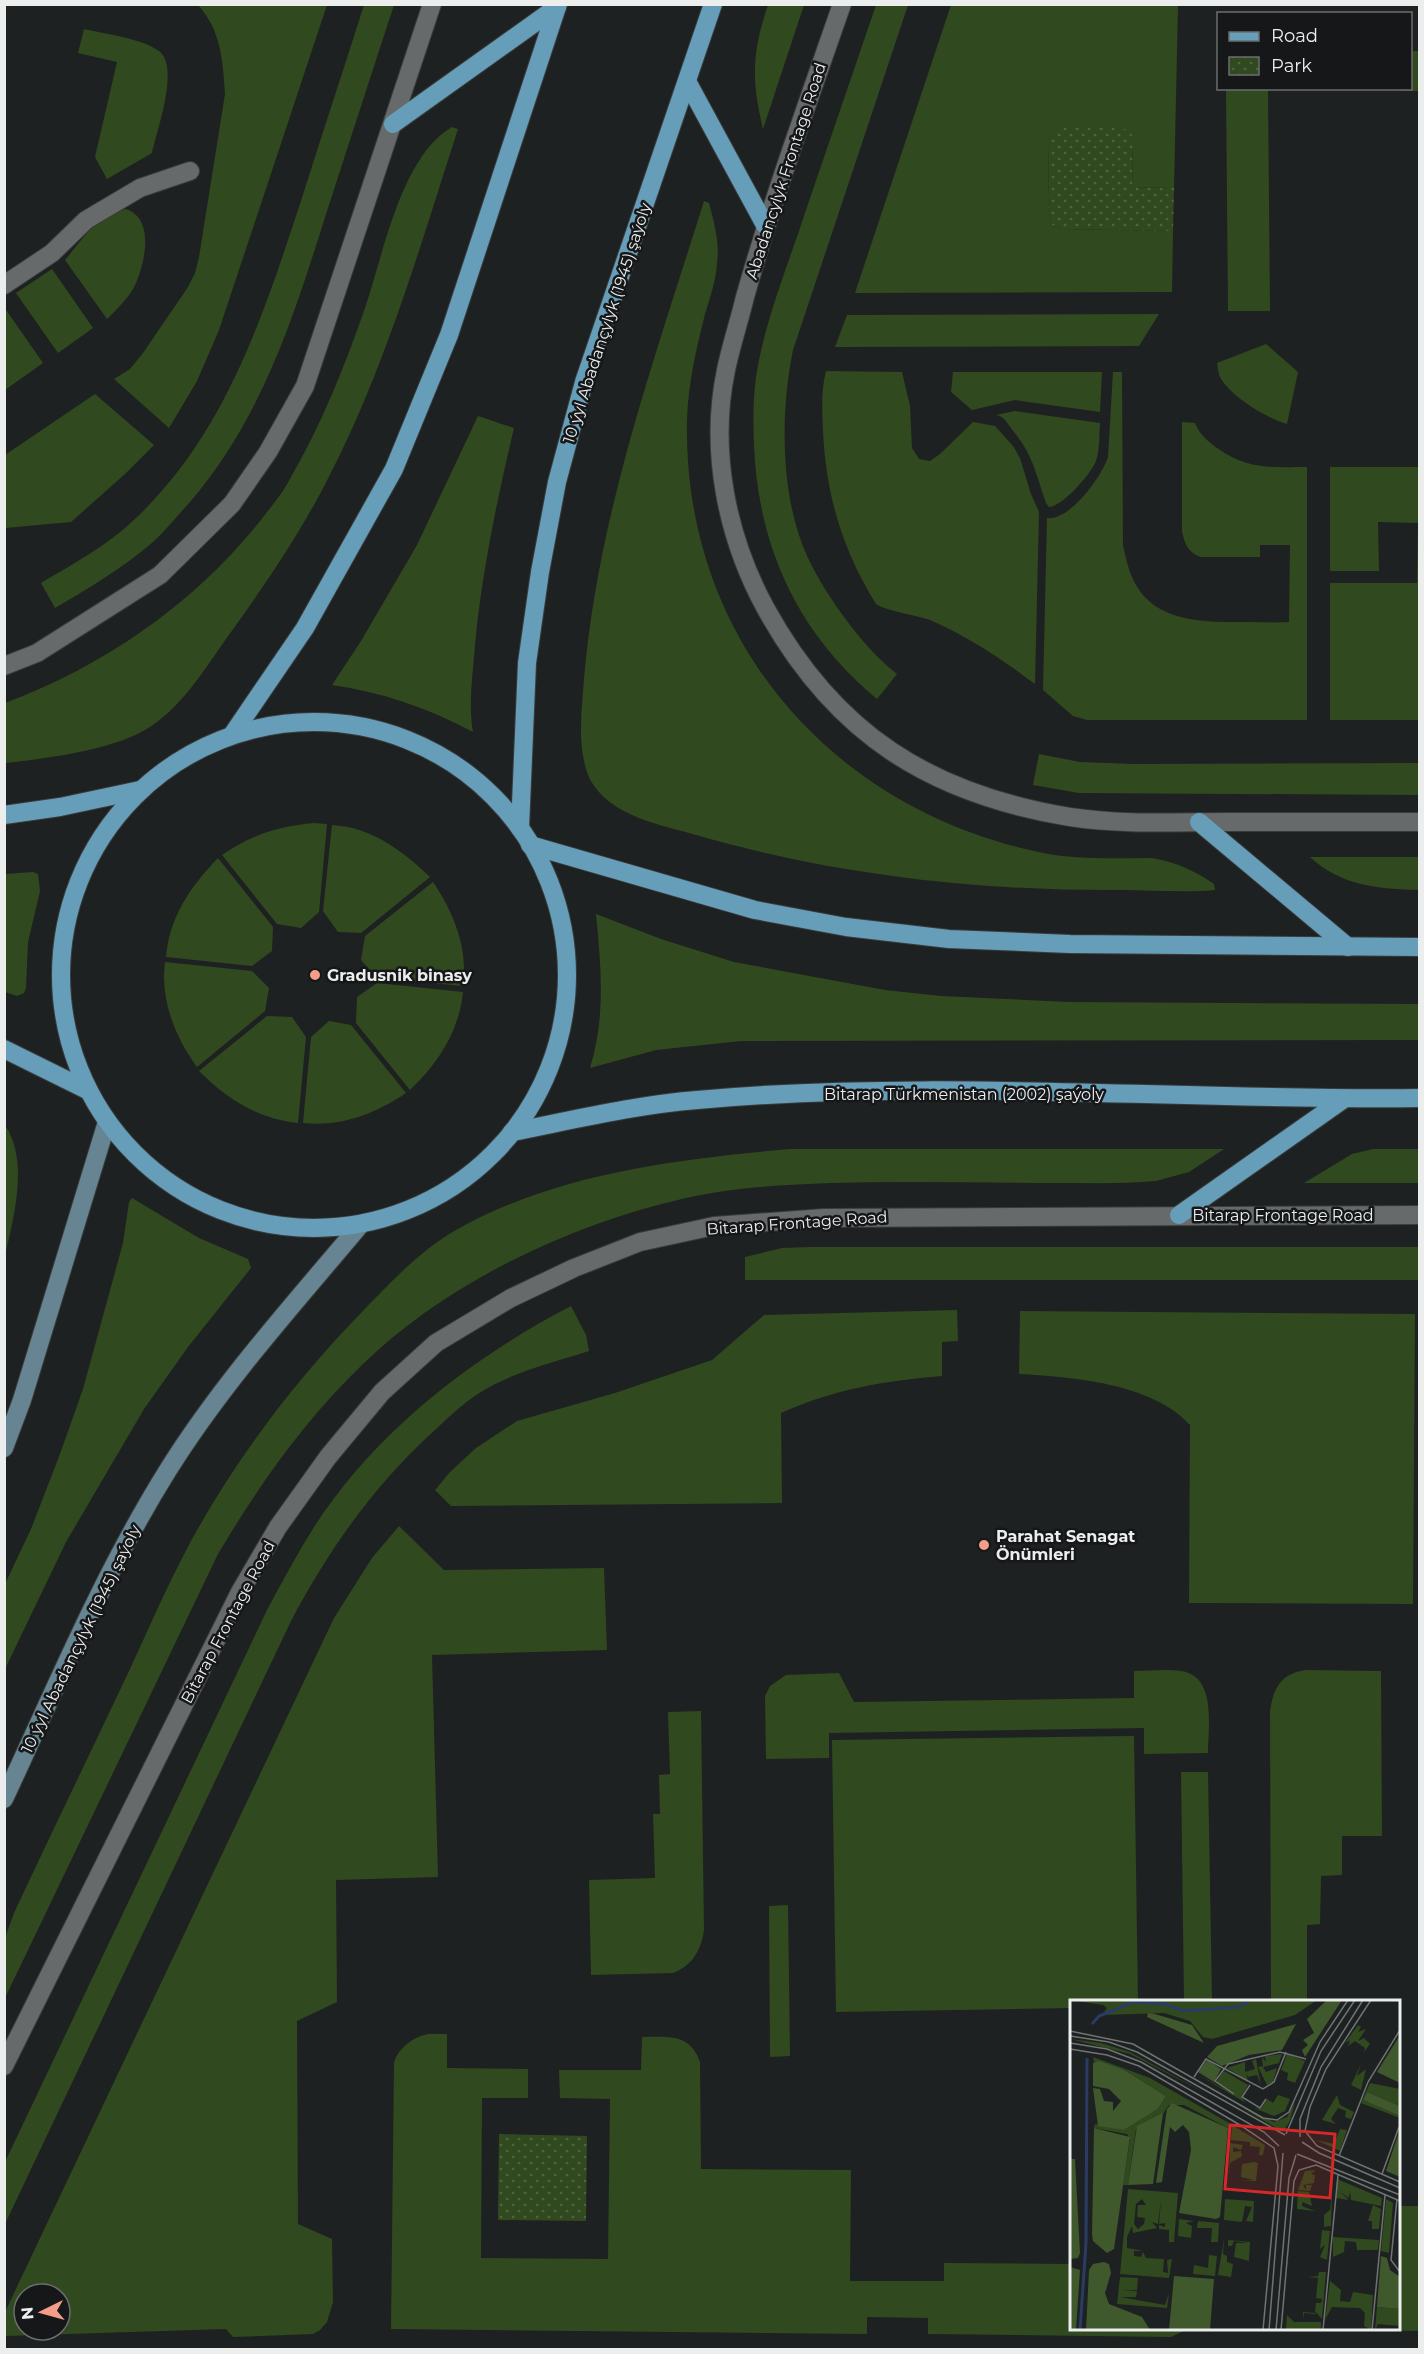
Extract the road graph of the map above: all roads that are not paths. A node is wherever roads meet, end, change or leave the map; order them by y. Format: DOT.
graph roads {
  1 [pos="432,4"];
  2 [pos="713,4"];
  3 [pos="842,4"];
  4 [pos="558,5"];
  5 [pos="688,83"];
  6 [pos="393,124"];
  7 [pos="190,171"];
  8 [pos="765,225"];
  9 [pos="4,285"];
  10 [pos="4,666"];
  11 [pos="232,735"];
  12 [pos="140,790"];
  13 [pos="4,815"];
  14 [pos="1198,822"];
  15 [pos="1419,822"];
  16 [pos="520,828"];
  17 [pos="530,845"];
  18 [pos="1348,947"];
  19 [pos="1419,947"];
  20 [pos="4,1049"];
  21 [pos="89,1091"];
  22 [pos="1419,1098"];
  23 [pos="1344,1099"];
  24 [pos="107,1122"];
  25 [pos="512,1132"];
  26 [pos="1179,1215"];
  27 [pos="1419,1215"];
  28 [pos="361,1224"];
  29 [pos="4,1448"];
  30 [pos="4,1799"];
  31 [pos="4,2066"];
  1 -- 6 [label="street"];
  2 -- 5 [label="main road, 10 ýyl Abadançylyk (1945) şaýoly"];
  3 -- 8 [label="street, Abadancylyk Frontage Road"];
  4 -- 6 [label="main road"];
  4 -- 11 [label="main road"];
  5 -- 8 [label="main road"];
  5 -- 16 [label="main road, 10 ýyl Abadançylyk (1945) şaýoly"];
  6 -- 10 [label="street"];
  7 -- 9 [label="street"];
  8 -- 14 [label="street, Abadancylyk Frontage Road"];
  11 -- 12 [label="main road"];
  11 -- 16 [label="main road"];
  12 -- 13 [label="main road"];
  12 -- 21 [label="main road"];
  14 -- 15 [label="street"];
  14 -- 18 [label="main road"];
  16 -- 17 [label="main road"];
  17 -- 18 [label="main road"];
  17 -- 25 [label="main road"];
  18 -- 19 [label="main road"];
  20 -- 21 [label="main road"];
  21 -- 24 [label="main road"];
  22 -- 23 [label="main road, Bitarap Türkmenistan (2002) şaýoly"];
  23 -- 25 [label="main road, Bitarap Türkmenistan (2002) şaýoly"];
  23 -- 26 [label="main road"];
  24 -- 28 [label="main road"];
  24 -- 29 [label="main road"];
  25 -- 28 [label="main road"];
  26 -- 27 [label="street, Bitarap Frontage Road"];
  26 -- 31 [label="street, Bitarap Frontage Road"];
  28 -- 30 [label="main road, 10 ýyl Abadançylyk (1945) şaýoly"];
}
